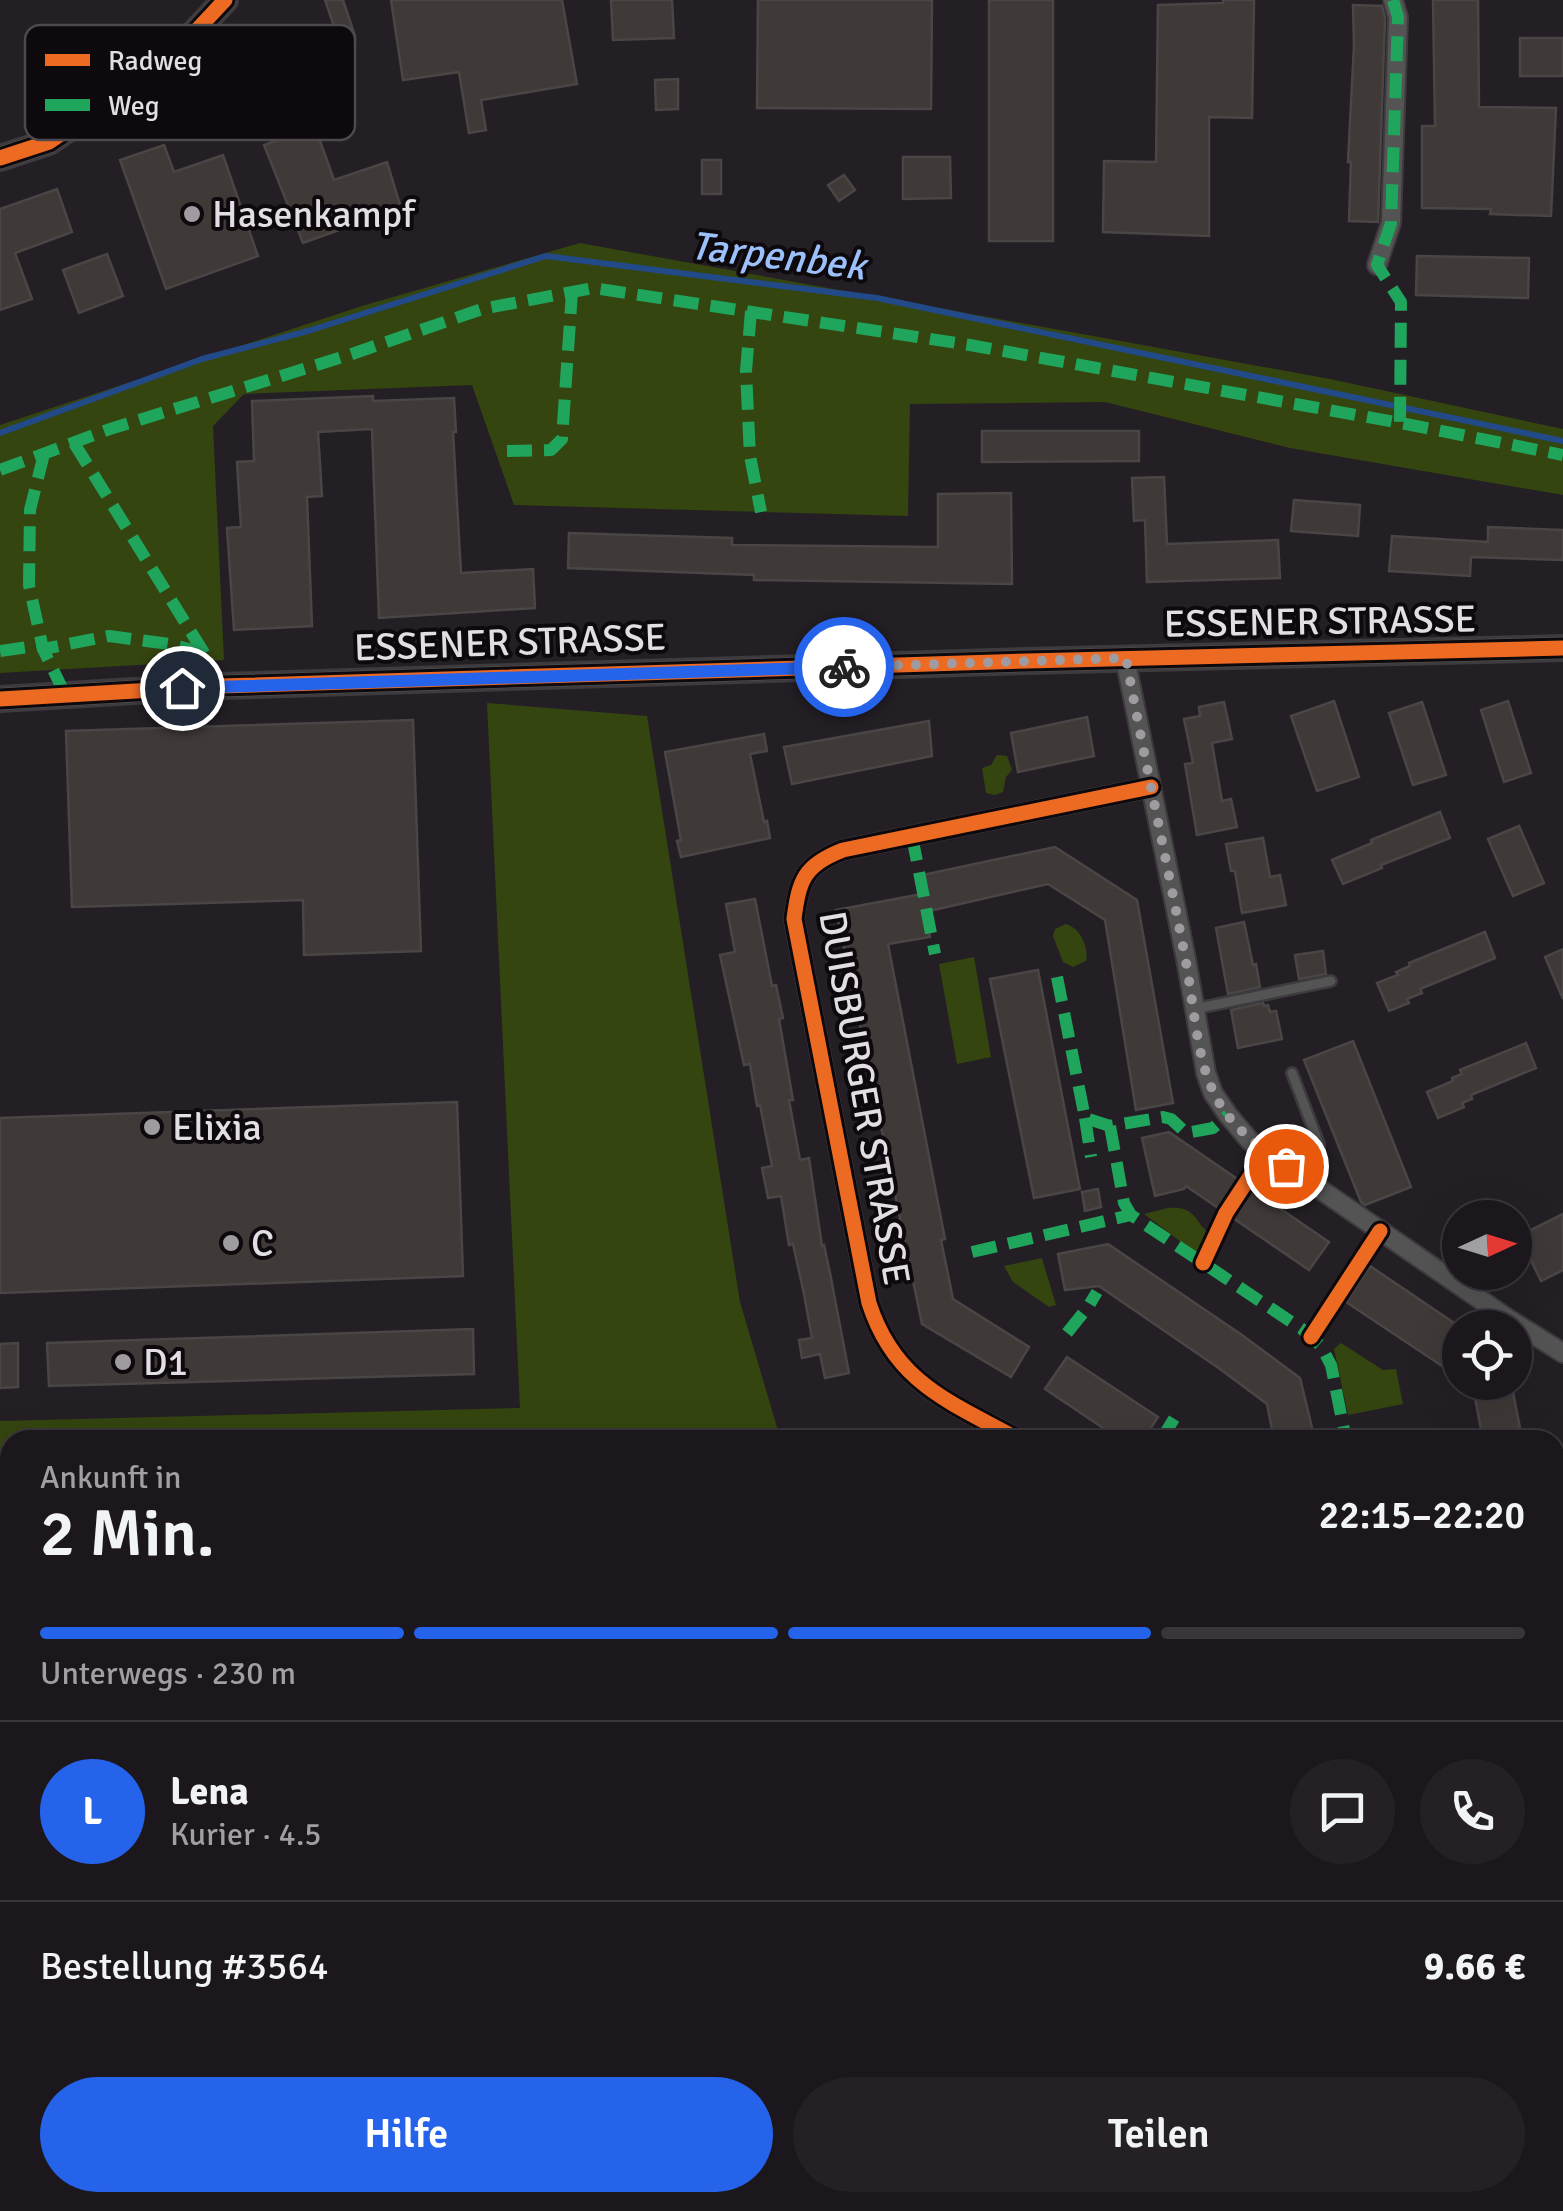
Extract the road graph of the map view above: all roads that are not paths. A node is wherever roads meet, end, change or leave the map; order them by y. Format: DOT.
graph roads {
  1 [pos="225,0"];
  2 [pos="1392,0"];
  3 [pos="202,25"];
  4 [pos="52,140"];
  5 [pos="0,158"];
  6 [pos="1378,265"];
  7 [pos="1563,648"];
  8 [pos="1126,658"];
  9 [pos="0,699"];
  10 [pos="1151,787"];
  11 [pos="1332,980"];
  12 [pos="1194,1009"];
  13 [pos="1292,1074"];
  14 [pos="1306,1180"];
  15 [pos="1563,1352"];
  16 [pos="1002,1430"];
  1 -- 3 [label="street"];
  2 -- 6 [label="street"];
  4 -- 5 [label="street"];
  7 -- 8 [label="street, ESSENER STRASSE"];
  8 -- 9 [label="street, ESSENER STRASSE"];
  8 -- 10 [label="street"];
  10 -- 12 [label="street"];
  10 -- 16 [label="street, DUISBURGER STRASSE"];
  11 -- 12 [label="lane"];
  12 -- 14 [label="street"];
  13 -- 14 [label="lane"];
  14 -- 15 [label="street"];
}
